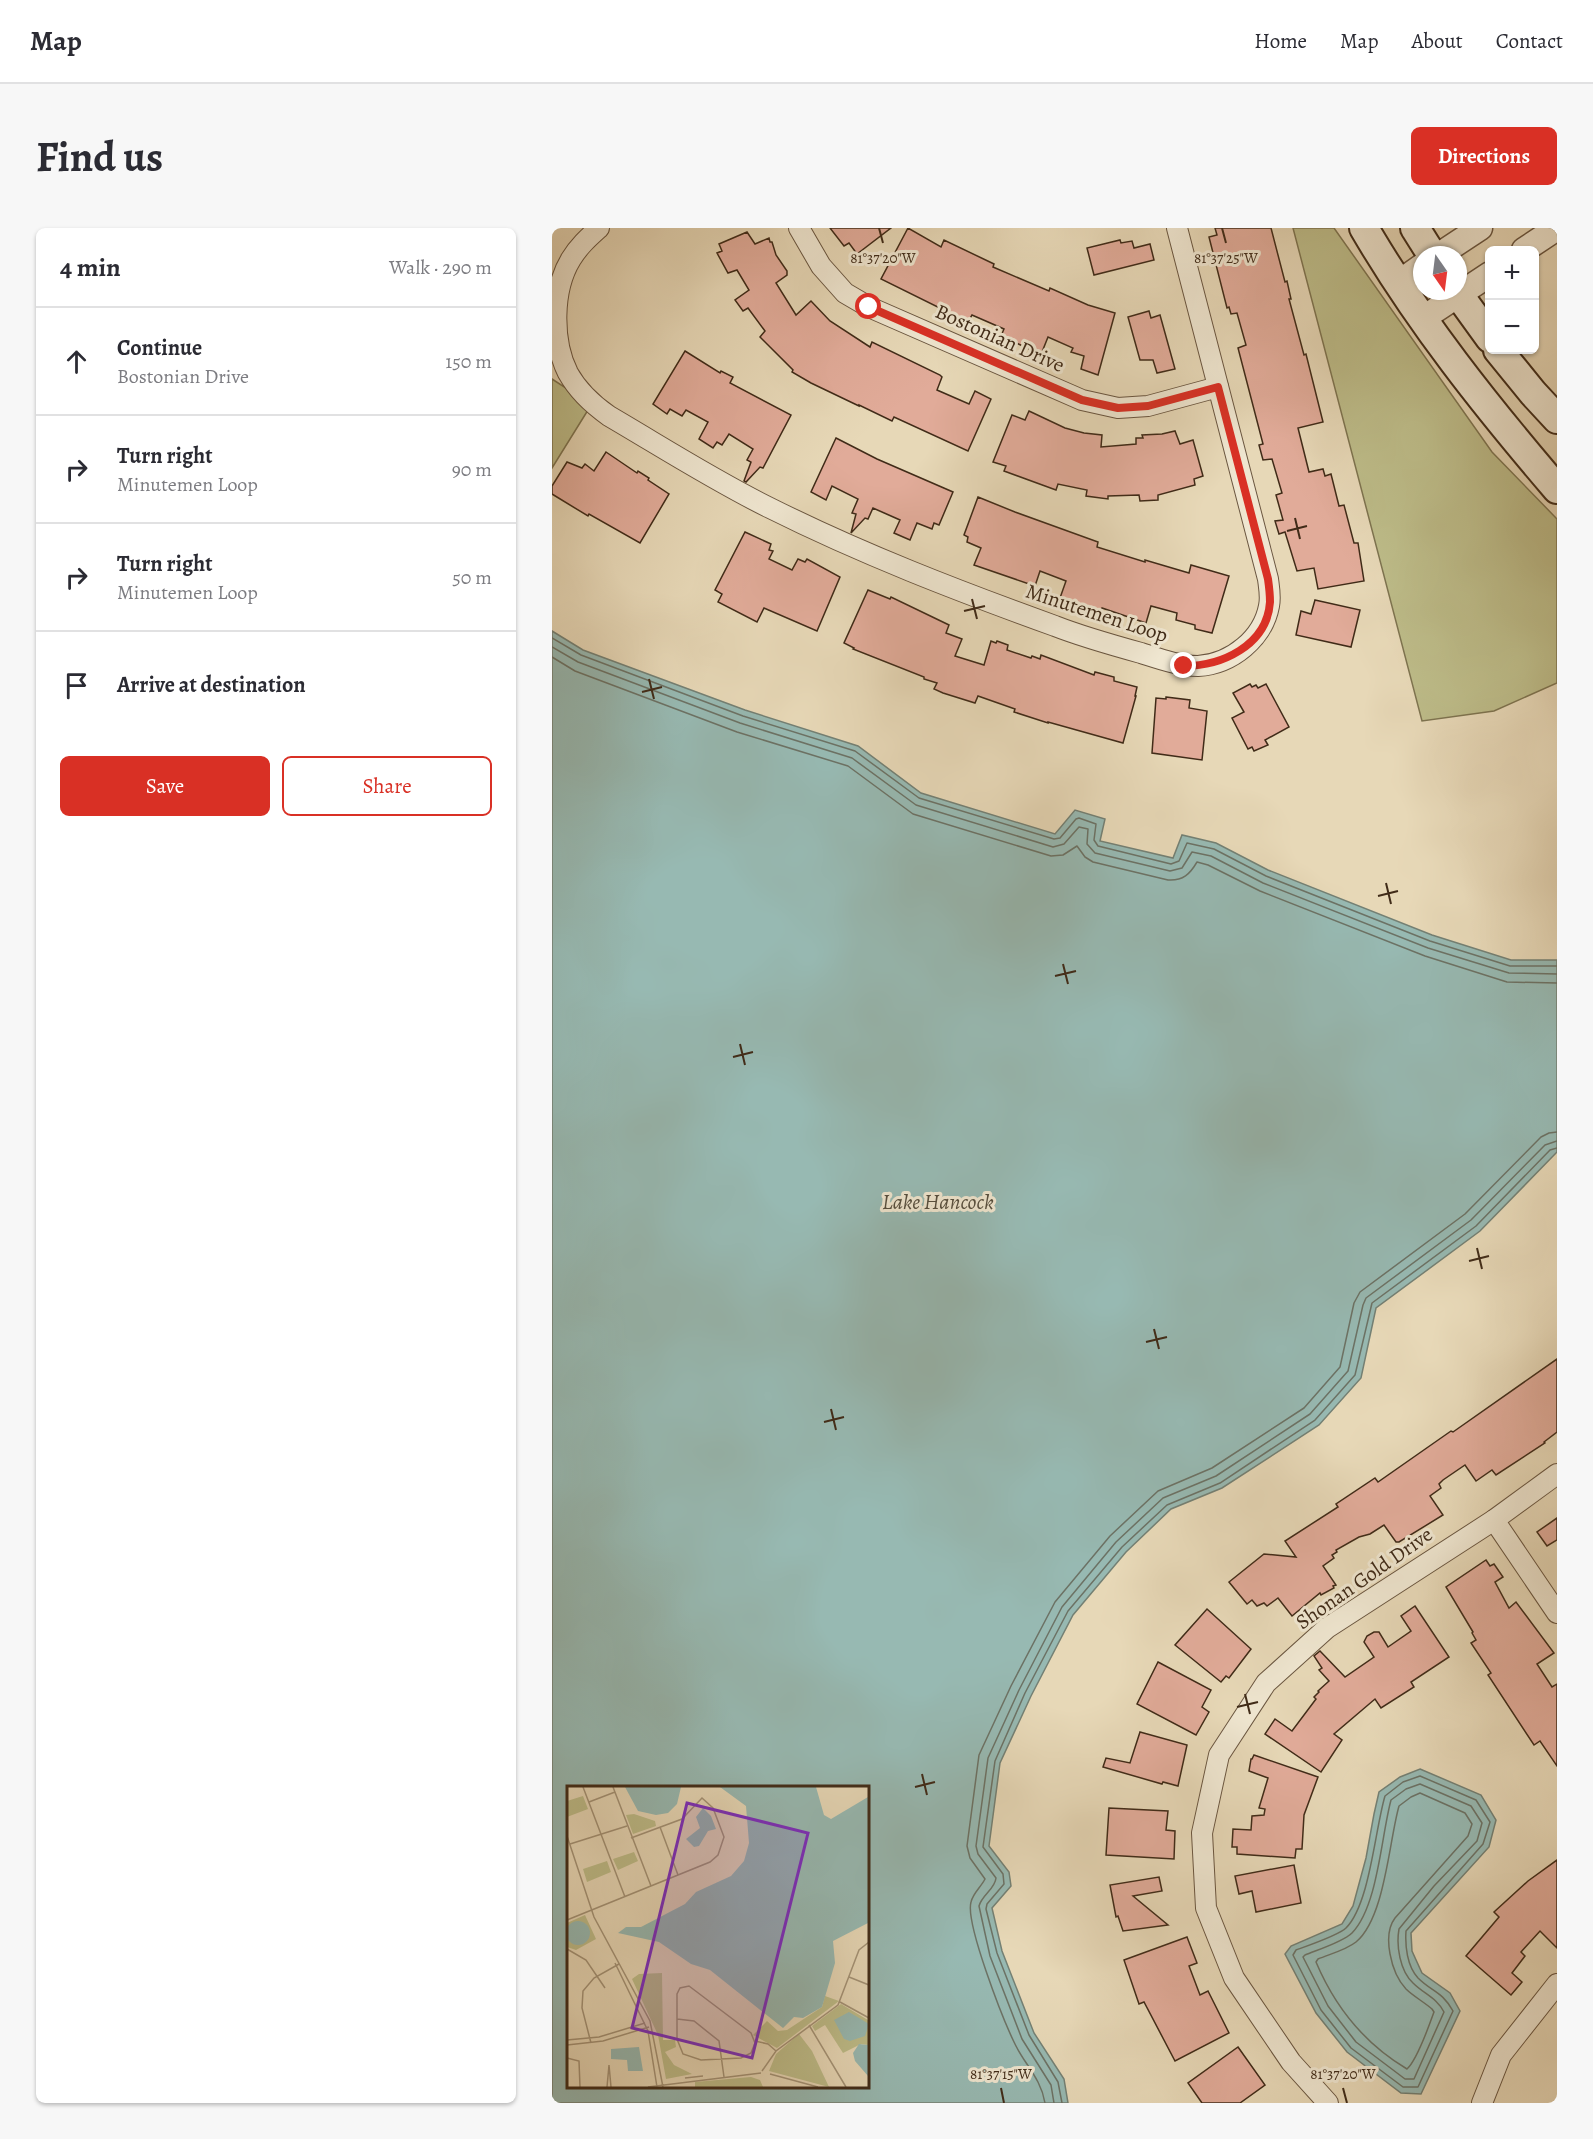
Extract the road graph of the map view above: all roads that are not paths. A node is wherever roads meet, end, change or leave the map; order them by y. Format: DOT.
graph roads {
  1 [pos="599,228"];
  2 [pos="799,228"];
  3 [pos="1177,228"];
  4 [pos="1364,228"];
  5 [pos="1415,228"];
  6 [pos="1480,228"];
  7 [pos="1557,228"];
  8 [pos="1426,246"];
  9 [pos="1453,246"];
  10 [pos="1530,246"];
  11 [pos="1413,272"];
  12 [pos="1485,277"];
  13 [pos="1398,283"];
  14 [pos="1467,287"];
  15 [pos="1448,300"];
  16 [pos="1462,300"];
  17 [pos="1422,319"];
  18 [pos="1485,331"];
  19 [pos="1501,354"];
  20 [pos="557,362"];
  21 [pos="1218,387"];
  22 [pos="1557,419"];
  23 [pos="1557,489"];
  24 [pos="1557,1474"];
  25 [pos="1494,1520"];
  26 [pos="1557,1613"];
  27 [pos="1557,1984"];
  28 [pos="1328,2103"];
  29 [pos="1482,2103"];
  1 -- 20 [label="street, Minutemen Loop"];
  2 -- 21 [label="street, Bostonian Drive"];
  3 -- 21 [label="street, Minutemen Loop"];
  4 -- 13 [label="main road"];
  5 -- 8 [label="main road"];
  6 -- 9 [label="street"];
  7 -- 10 [label="street"];
  11 -- 13 [label="street"];
  12 -- 14 [label="street"];
  13 -- 17 [label="main road"];
  15 -- 17 [label="street"];
  16 -- 18 [label="main road"];
  17 -- 23 [label="main road"];
  19 -- 22 [label="main road"];
  20 -- 21 [label="street, Minutemen Loop"];
  24 -- 25 [label="street, Shonan Gold Drive"];
  25 -- 26 [label="street"];
  25 -- 28 [label="street, Shonan Gold Drive"];
  27 -- 29 [label="street"];
}
